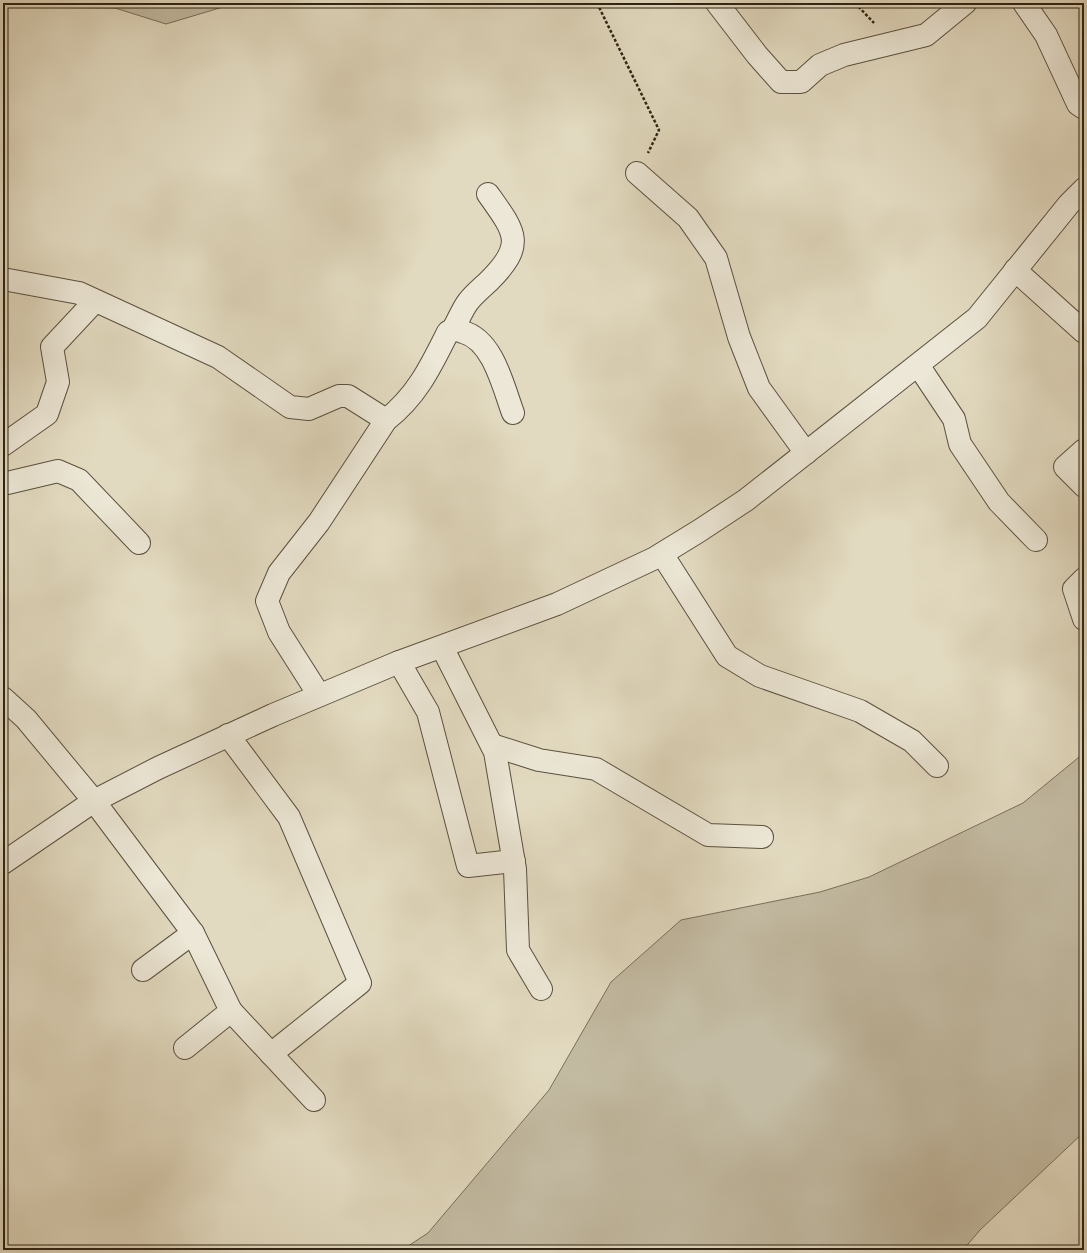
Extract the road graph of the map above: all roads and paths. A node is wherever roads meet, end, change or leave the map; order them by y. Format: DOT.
graph roads {
  1 [pos="597,3"];
  2 [pos="717,3"];
  3 [pos="965,3"];
  4 [pos="1024,3"];
  5 [pos="1084,108"];
  6 [pos="637,173"];
  7 [pos="1084,189"];
  8 [pos="488,194"];
  9 [pos="1015,270"];
  10 [pos="3,279"];
  11 [pos="96,301"];
  12 [pos="453,329"];
  13 [pos="1084,332"];
  14 [pos="918,365"];
  15 [pos="513,413"];
  16 [pos="386,420"];
  17 [pos="3,445"];
  18 [pos="1084,450"];
  19 [pos="806,453"];
  20 [pos="3,484"];
  21 [pos="1084,486"];
  22 [pos="1036,540"];
  23 [pos="139,543"];
  24 [pos="662,554"];
  25 [pos="1084,580"];
  26 [pos="1084,619"];
  27 [pos="442,647"];
  28 [pos="399,662"];
  29 [pos="319,695"];
  30 [pos="3,698"];
  31 [pos="228,735"];
  32 [pos="492,745"];
  33 [pos="937,766"];
  34 [pos="94,801"];
  35 [pos="762,837"];
  36 [pos="514,861"];
  37 [pos="3,863"];
  38 [pos="193,933"];
  39 [pos="143,970"];
  40 [pos="541,989"];
  41 [pos="231,1011"];
  42 [pos="185,1048"];
  43 [pos="271,1054"];
  44 [pos="314,1100"];
  1 -- 6 [label="path"];
  2 -- 3 [label="street"];
  4 -- 5 [label="street"];
  6 -- 19 [label="street"];
  7 -- 9 [label="street"];
  8 -- 12 [label="street"];
  9 -- 13 [label="street"];
  9 -- 14 [label="street"];
  10 -- 11 [label="street"];
  11 -- 16 [label="street"];
  11 -- 17 [label="street"];
  12 -- 15 [label="street"];
  12 -- 16 [label="street"];
  14 -- 19 [label="street"];
  14 -- 22 [label="street"];
  16 -- 29 [label="street"];
  18 -- 21 [label="street"];
  19 -- 24 [label="street"];
  20 -- 23 [label="street"];
  24 -- 27 [label="street"];
  24 -- 33 [label="street"];
  25 -- 26 [label="street"];
  27 -- 28 [label="street"];
  27 -- 32 [label="street"];
  28 -- 29 [label="street"];
  28 -- 36 [label="street"];
  29 -- 31 [label="street"];
  30 -- 34 [label="street"];
  31 -- 34 [label="street"];
  31 -- 43 [label="street"];
  32 -- 35 [label="street"];
  32 -- 36 [label="street"];
  34 -- 37 [label="street"];
  34 -- 38 [label="street"];
  36 -- 40 [label="street"];
  38 -- 39 [label="street"];
  38 -- 41 [label="street"];
  41 -- 42 [label="street"];
  41 -- 43 [label="street"];
  43 -- 44 [label="street"];
}
